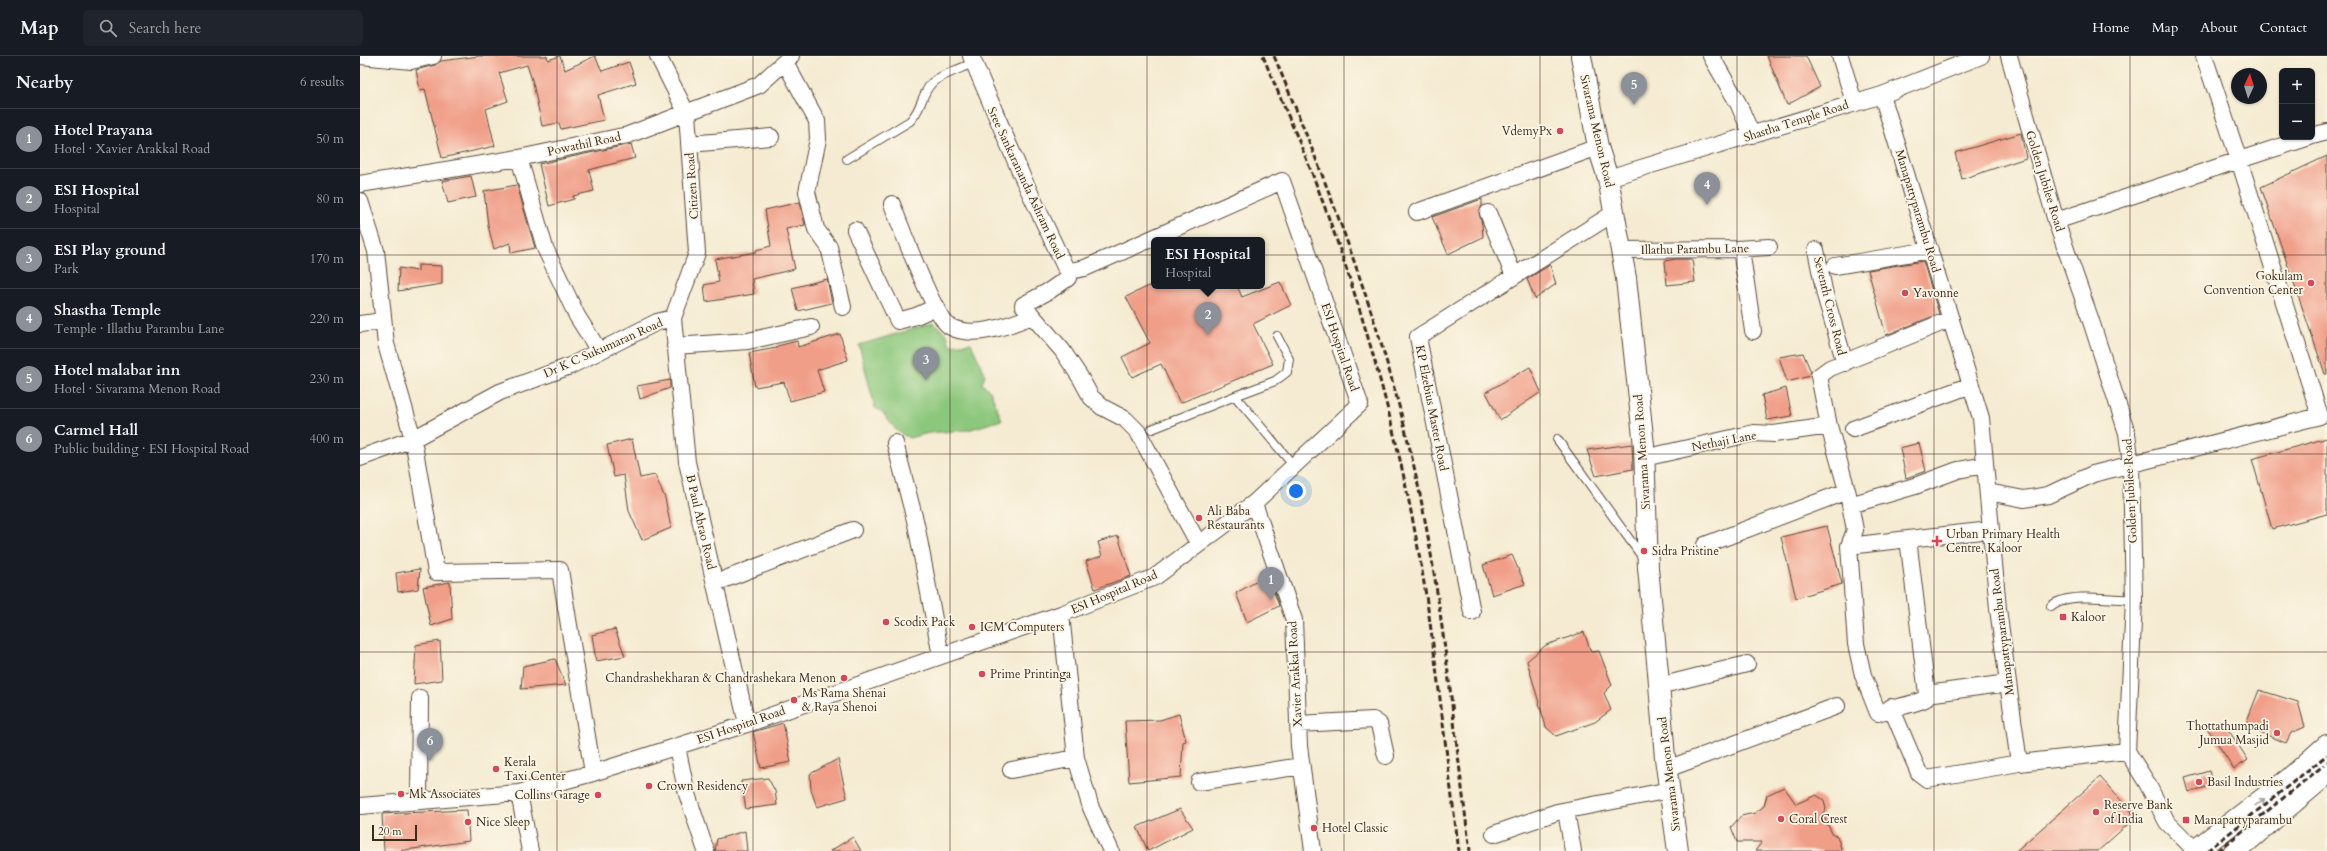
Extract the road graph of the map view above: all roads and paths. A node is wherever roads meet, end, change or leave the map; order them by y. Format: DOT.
graph roads {
  1 [pos="361,56"];
  2 [pos="433,56"];
  3 [pos="658,56"];
  4 [pos="1581,56"];
  5 [pos="1710,56"];
  6 [pos="1840,56"];
  7 [pos="2009,56"];
  8 [pos="2204,56"];
  9 [pos="1973,57"];
  10 [pos="788,59"];
  11 [pos="972,60"];
  12 [pos="1882,95"];
  13 [pos="1854,102"];
  14 [pos="687,114"];
  15 [pos="2327,132"];
  16 [pos="1752,135"];
  17 [pos="2315,136"];
  18 [pos="771,137"];
  19 [pos="2302,140"];
  20 [pos="690,144"];
  21 [pos="1598,147"];
  22 [pos="518,158"];
  23 [pos="848,159"];
  24 [pos="2239,160"];
  25 [pos="1608,178"];
  26 [pos="1282,181"];
  27 [pos="360,184"];
  28 [pos="360,201"];
  29 [pos="892,204"];
  30 [pos="1417,212"];
  31 [pos="1488,213"];
  32 [pos="1614,213"];
  33 [pos="2056,221"];
  34 [pos="855,230"];
  35 [pos="1155,237"];
  36 [pos="1151,239"];
  37 [pos="1769,246"];
  38 [pos="1740,249"];
  39 [pos="1621,250"];
  40 [pos="1816,250"];
  41 [pos="1930,250"];
  42 [pos="1835,266"];
  43 [pos="1514,276"];
  44 [pos="1068,278"];
  45 [pos="843,307"];
  46 [pos="936,307"];
  47 [pos="1032,316"];
  48 [pos="673,318"];
  49 [pos="1951,319"];
  50 [pos="383,321"];
  51 [pos="360,324"];
  52 [pos="811,327"];
  53 [pos="1753,331"];
  54 [pos="1277,336"];
  55 [pos="675,346"];
  56 [pos="599,351"];
  57 [pos="1845,363"];
  58 [pos="1972,385"];
  59 [pos="1235,396"];
  60 [pos="1829,426"];
  61 [pos="1152,429"];
  62 [pos="1853,429"];
  63 [pos="1556,439"];
  64 [pos="413,440"];
  65 [pos="895,444"];
  66 [pos="360,458"];
  67 [pos="1644,458"];
  68 [pos="1985,465"];
  69 [pos="2131,465"];
  70 [pos="1294,466"];
  71 [pos="1988,492"];
  72 [pos="1848,498"];
  73 [pos="1254,504"];
  74 [pos="854,530"];
  75 [pos="1991,530"];
  76 [pos="1908,540"];
  77 [pos="1198,543"];
  78 [pos="1705,545"];
  79 [pos="1849,546"];
  80 [pos="1648,565"];
  81 [pos="715,583"];
  82 [pos="2134,600"];
  83 [pos="2051,606"];
  84 [pos="1472,612"];
  85 [pos="1061,614"];
  86 [pos="941,656"];
  87 [pos="1747,664"];
  88 [pos="2008,683"];
  89 [pos="1659,686"];
  90 [pos="1927,694"];
  91 [pos="420,698"];
  92 [pos="1838,706"];
  93 [pos="1891,707"];
  94 [pos="747,724"];
  95 [pos="1298,724"];
  96 [pos="2327,746"];
  97 [pos="677,747"];
  98 [pos="2127,750"];
  99 [pos="1386,756"];
  100 [pos="1076,758"];
  101 [pos="2019,763"];
  102 [pos="1301,766"];
  103 [pos="1667,769"];
  104 [pos="1011,770"];
  105 [pos="592,773"];
  106 [pos="2327,773"];
  107 [pos="1199,782"];
  108 [pos="1670,790"];
  109 [pos="519,793"];
  110 [pos="419,801"];
  111 [pos="360,806"];
  112 [pos="1566,811"];
  113 [pos="1494,834"];
  114 [pos="530,851"];
  115 [pos="706,851"];
  116 [pos="1111,851"];
  117 [pos="1312,851"];
  118 [pos="1573,851"];
  119 [pos="1678,851"];
  120 [pos="2196,851"];
  121 [pos="2235,851"];
  1 -- 2 [label="street"];
  3 -- 14 [label="street, Citizen Road"];
  4 -- 21 [label="street, Sivarama Menon Road"];
  5 -- 16 [label="street"];
  6 -- 13 [label="street"];
  7 -- 33 [label="street, Golden Jubilee Road"];
  8 -- 24 [label="street"];
  9 -- 12 [label="street, Shastha Temple Road"];
  10 -- 14 [label="street, Powathil Road"];
  10 -- 45 [label="street"];
  11 -- 23 [label="lane"];
  11 -- 36 [label="street, Sree Sankarananda Ashram Road"];
  12 -- 13 [label="street, Shastha Temple Road"];
  12 -- 41 [label="street, Manapattyparambu Road"];
  13 -- 16 [label="street, Shastha Temple Road"];
  14 -- 20 [label="street, Citizen Road"];
  14 -- 22 [label="street, Powathil Road"];
  15 -- 17 [label="street"];
  16 -- 25 [label="street, Shastha Temple Road"];
  18 -- 20 [label="street"];
  19 -- 24 [label="street"];
  20 -- 48 [label="street, Citizen Road"];
  21 -- 25 [label="street, Sivarama Menon Road"];
  21 -- 30 [label="street"];
  22 -- 27 [label="street, Powathil Road"];
  22 -- 56 [label="street"];
  24 -- 33 [label="street"];
  24 -- 69 [label="street"];
  25 -- 32 [label="street, Sivarama Menon Road"];
  26 -- 35 [label="street, Sree Sankarananda Ashram Road"];
  26 -- 70 [label="street, ESI Hospital Road"];
  28 -- 50 [label="street"];
  29 -- 46 [label="street"];
  31 -- 43 [label="street"];
  32 -- 39 [label="street, Sivarama Menon Road"];
  32 -- 43 [label="street, KP Elzebius Master Road"];
  33 -- 69 [label="street, Golden Jubilee Road"];
  34 -- 46 [label="street"];
  37 -- 38 [label="street, Illathu Parambu Lane"];
  38 -- 39 [label="street, Illathu Parambu Lane"];
  38 -- 53 [label="street"];
  39 -- 67 [label="street, Sivarama Menon Road"];
  40 -- 57 [label="street, Seventh Cross Road"];
  41 -- 42 [label="street"];
  41 -- 49 [label="street, Manapattyparambu Road"];
  43 -- 84 [label="street, KP Elzebius Master Road"];
  44 -- 47 [label="street"];
  46 -- 47 [label="street"];
  47 -- 77 [label="street"];
  48 -- 55 [label="street, B Paul Abrao Road"];
  48 -- 56 [label="street, Dr K C Sukumaran Road"];
  49 -- 57 [label="street"];
  49 -- 58 [label="street, Manapattyparambu Road"];
  50 -- 51 [label="street"];
  50 -- 64 [label="street"];
  52 -- 55 [label="street"];
  54 -- 59 [label="lane"];
  55 -- 81 [label="street, B Paul Abrao Road"];
  56 -- 64 [label="street, Dr K C Sukumaran Road"];
  57 -- 60 [label="street"];
  58 -- 62 [label="street"];
  58 -- 68 [label="street, Manapattyparambu Road"];
  59 -- 61 [label="lane"];
  59 -- 70 [label="lane"];
  60 -- 67 [label="street, Nethaji Lane"];
  60 -- 72 [label="street"];
  63 -- 80 [label="lane"];
  64 -- 66 [label="street, Dr K C Sukumaran Road"];
  64 -- 105 [label="street"];
  65 -- 86 [label="street"];
  67 -- 80 [label="street, Sivarama Menon Road"];
  68 -- 71 [label="street, Manapattyparambu Road"];
  68 -- 72 [label="street"];
  69 -- 71 [label="street"];
  69 -- 82 [label="street, Golden Jubilee Road"];
  70 -- 73 [label="street, ESI Hospital Road"];
  71 -- 75 [label="street, Manapattyparambu Road"];
  72 -- 78 [label="street"];
  72 -- 79 [label="street"];
  73 -- 77 [label="street, ESI Hospital Road"];
  73 -- 95 [label="street, Xavier Arakkal Road"];
  74 -- 81 [label="street"];
  75 -- 76 [label="street"];
  75 -- 88 [label="street, Manapattyparambu Road"];
  76 -- 79 [label="street"];
  76 -- 90 [label="street"];
  77 -- 85 [label="street, ESI Hospital Road"];
  79 -- 93 [label="street"];
  80 -- 89 [label="street, Sivarama Menon Road"];
  81 -- 94 [label="street, B Paul Abrao Road"];
  82 -- 83 [label="lane"];
  82 -- 98 [label="street, Golden Jubilee Road"];
  85 -- 86 [label="street, ESI Hospital Road"];
  85 -- 100 [label="street"];
  86 -- 94 [label="street, ESI Hospital Road"];
  87 -- 89 [label="street"];
  88 -- 90 [label="street"];
  88 -- 101 [label="street, Manapattyparambu Road"];
  89 -- 103 [label="street, Sivarama Menon Road"];
  90 -- 93 [label="street"];
  91 -- 110 [label="street"];
  92 -- 103 [label="street"];
  93 -- 101 [label="street"];
  94 -- 97 [label="street, ESI Hospital Road"];
  95 -- 99 [label="street"];
  95 -- 102 [label="street, Xavier Arakkal Road"];
  120 -- 96 [label="main road, one-way"];
  97 -- 105 [label="street, ESI Hospital Road"];
  97 -- 115 [label="street"];
  98 -- 101 [label="street"];
  98 -- 120 [label="street"];
  100 -- 104 [label="street"];
  100 -- 116 [label="street"];
  102 -- 107 [label="street"];
  102 -- 117 [label="street, Xavier Arakkal Road"];
  103 -- 108 [label="street, Sivarama Menon Road"];
  105 -- 109 [label="street, ESI Hospital Road"];
  106 -- 121 [label="main road"];
  108 -- 112 [label="street"];
  108 -- 119 [label="street, Sivarama Menon Road"];
  109 -- 110 [label="street, ESI Hospital Road"];
  109 -- 114 [label="street"];
  110 -- 111 [label="street, ESI Hospital Road"];
  112 -- 113 [label="street"];
  112 -- 118 [label="street"];
}
